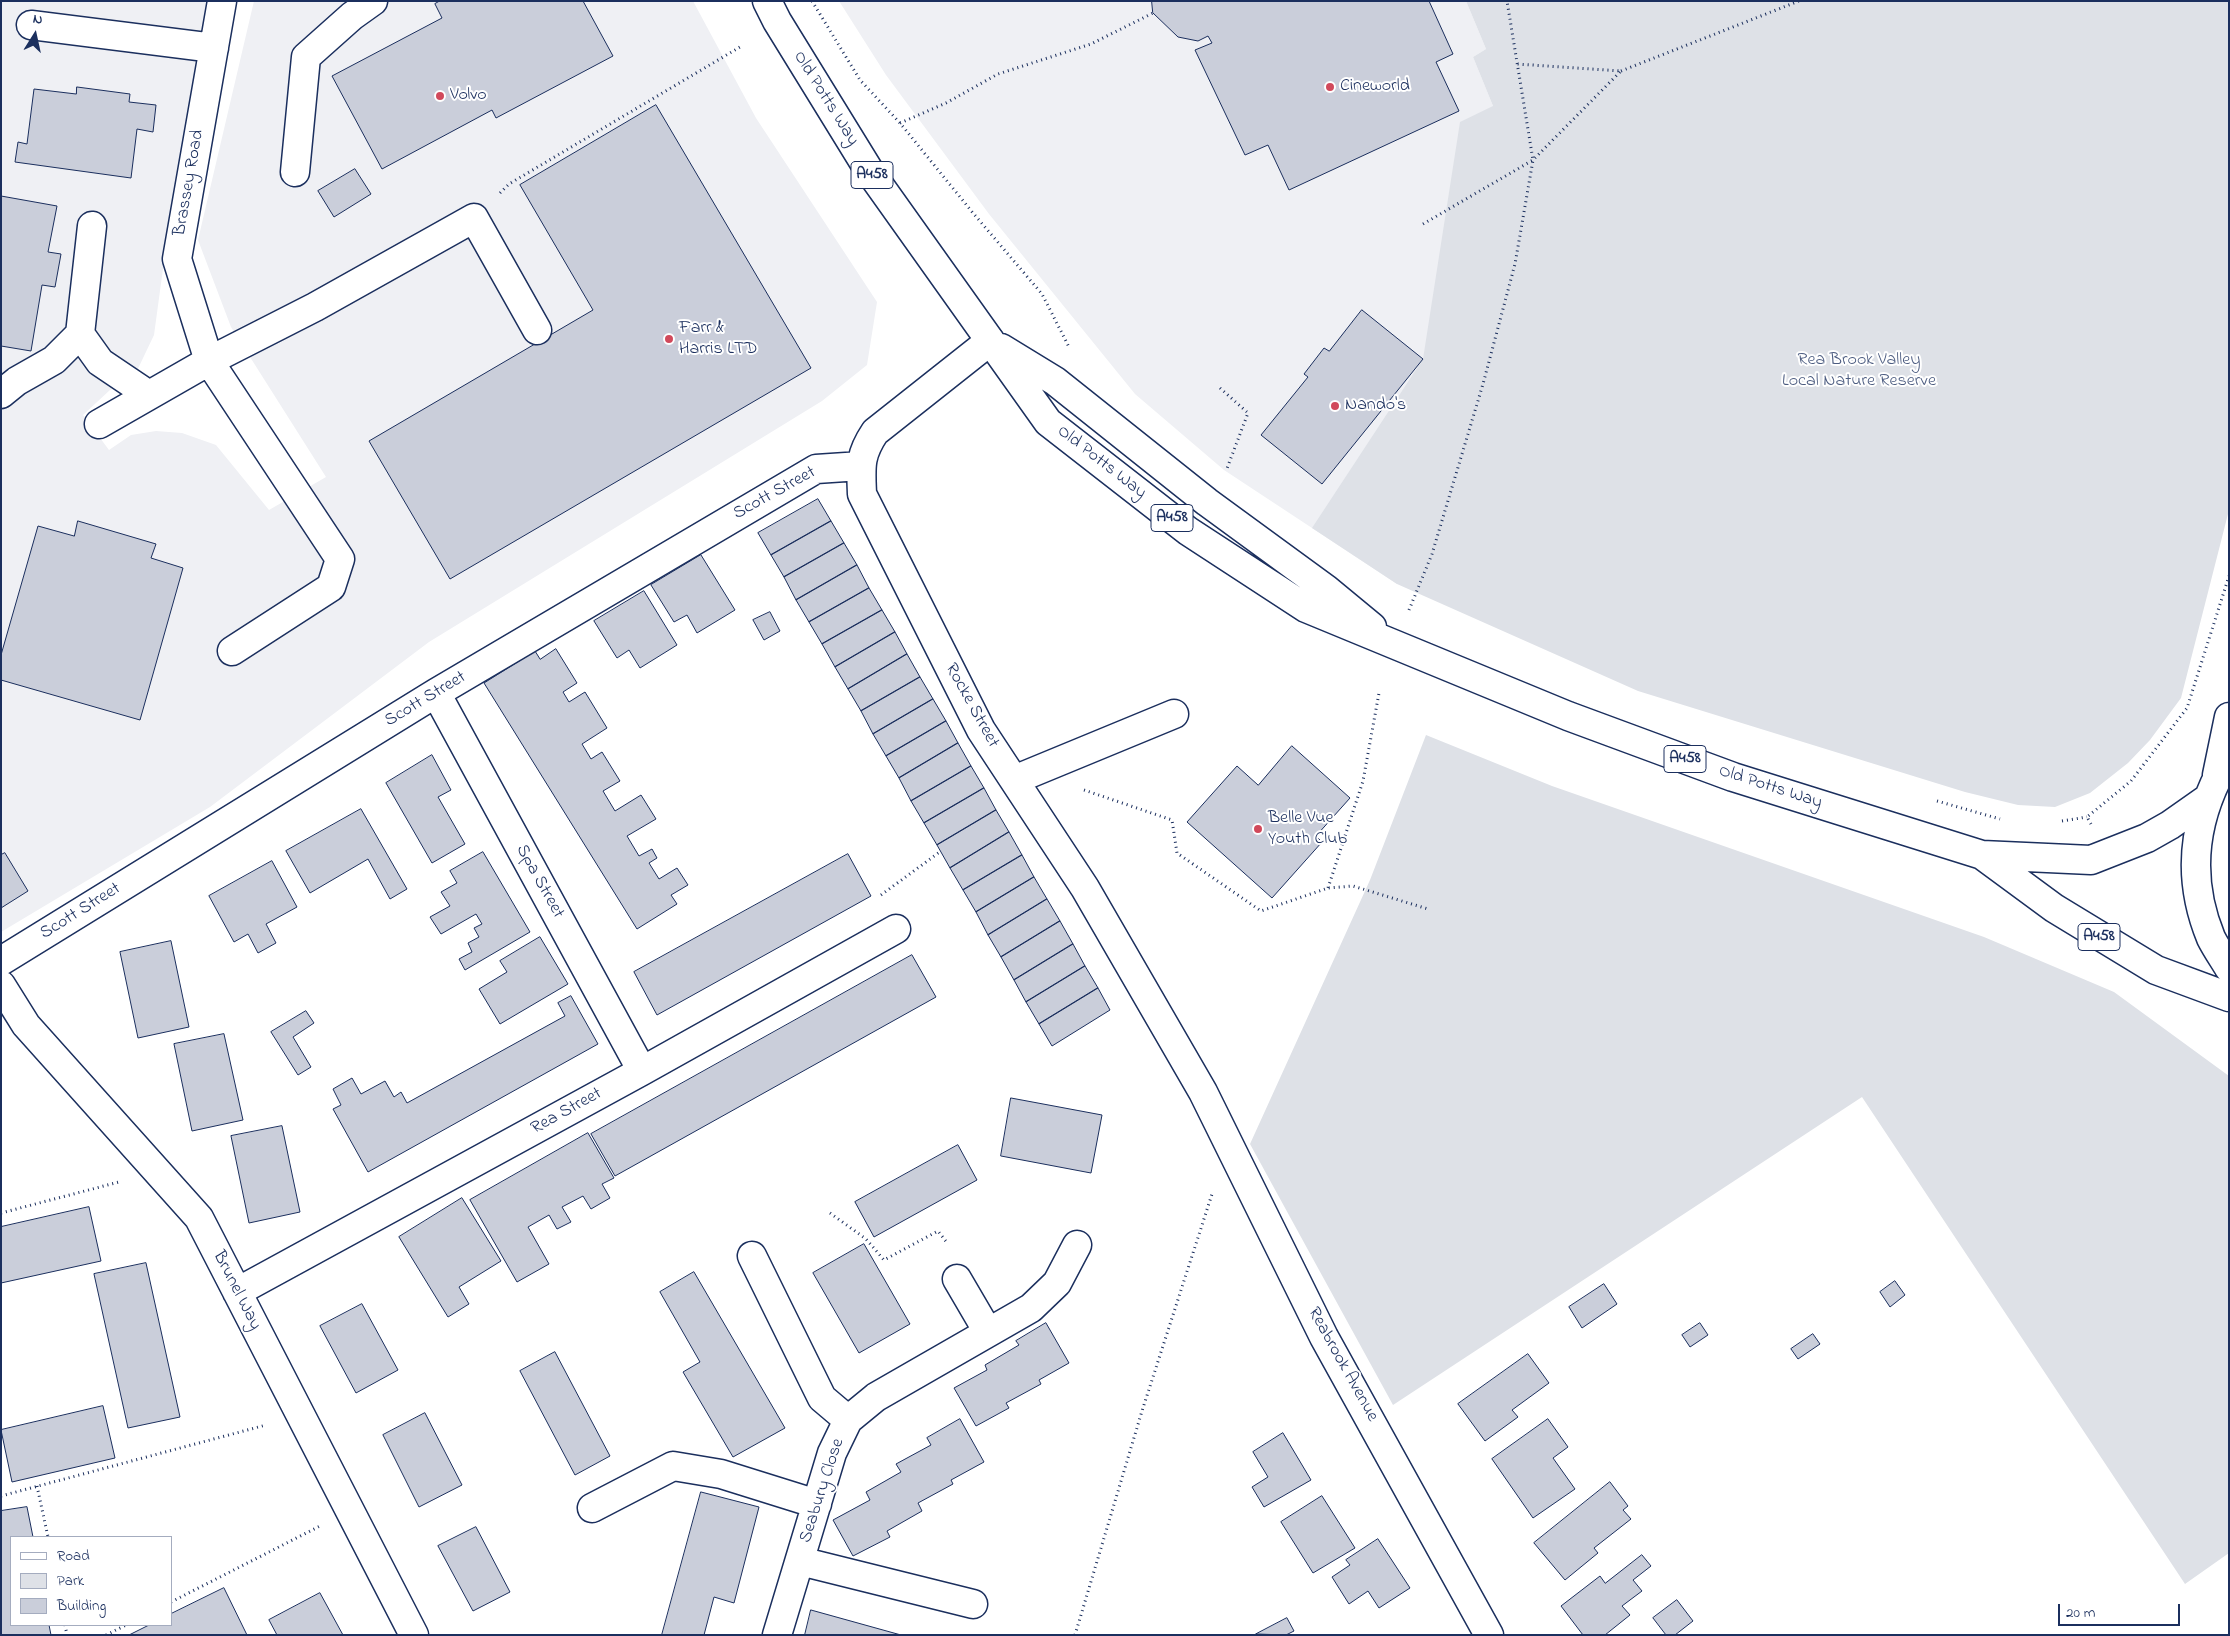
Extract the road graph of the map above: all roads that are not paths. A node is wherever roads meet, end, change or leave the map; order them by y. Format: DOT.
graph roads {
  1 [pos="222,1"];
  2 [pos="373,1"];
  3 [pos="767,1"];
  4 [pos="32,25"];
  5 [pos="214,48"];
  6 [pos="295,172"];
  7 [pos="92,226"];
  8 [pos="537,330"];
  9 [pos="80,334"];
  10 [pos="990,341"];
  11 [pos="208,361"];
  12 [pos="1,394"];
  13 [pos="149,395"];
  14 [pos="99,424"];
  15 [pos="861,466"];
  16 [pos="1394,645"];
  17 [pos="232,651"];
  18 [pos="436,694"];
  19 [pos="1174,714"];
  20 [pos="2229,717"];
  21 [pos="1023,776"];
  22 [pos="2218,777"];
  23 [pos="1982,855"];
  24 [pos="896,929"];
  25 [pos="1,961"];
  26 [pos="2229,968"];
  27 [pos="1,985"];
  28 [pos="2229,997"];
  29 [pos="642,1071"];
  30 [pos="1203,1092"];
  31 [pos="1077,1245"];
  32 [pos="752,1256"];
  33 [pos="957,1279"];
  34 [pos="237,1292"];
  35 [pos="988,1332"];
  36 [pos="848,1420"];
  37 [pos="817,1504"];
  38 [pos="592,1508"];
  39 [pos="800,1562"];
  40 [pos="973,1604"];
  41 [pos="414,1635"];
  42 [pos="777,1635"];
  43 [pos="1489,1635"];
  1 -- 5 [label="street, Brassey Road"];
  2 -- 6 [label="street"];
  3 -- 10 [label="street, Old Potts Way / A458"];
  4 -- 5 [label="street"];
  5 -- 11 [label="street, Brassey Road"];
  7 -- 9 [label="street"];
  8 -- 11 [label="street"];
  9 -- 12 [label="street"];
  9 -- 13 [label="street"];
  10 -- 15 [label="street, Rocke Street"];
  10 -- 16 [label="street, Old Potts Way / A458"];
  10 -- 16 [label="street, Old Potts Way / A458"];
  11 -- 13 [label="street"];
  11 -- 17 [label="street, Brassey Road"];
  13 -- 14 [label="street"];
  15 -- 18 [label="street, Scott Street"];
  15 -- 21 [label="street, Rocke Street"];
  16 -- 23 [label="street, Old Potts Way / A458"];
  18 -- 25 [label="street, Scott Street"];
  18 -- 29 [label="street, Spa Street"];
  19 -- 21 [label="street"];
  20 -- 22 [label="street"];
  21 -- 30 [label="street, Rocke Street"];
  22 -- 23 [label="street, Old Potts Way / A458"];
  22 -- 26 [label="street"];
  23 -- 28 [label="street, Old Potts Way / A458"];
  24 -- 29 [label="street, Rea Street"];
  27 -- 34 [label="street, Brunel Way"];
  29 -- 34 [label="street, Rea Street"];
  30 -- 43 [label="street, Reabrook Avenue"];
  31 -- 35 [label="street, Seabury Close"];
  32 -- 36 [label="street"];
  33 -- 35 [label="street"];
  34 -- 41 [label="street, Brunel Way"];
  35 -- 36 [label="street, Seabury Close"];
  36 -- 37 [label="street, Seabury Close"];
  37 -- 38 [label="street"];
  37 -- 39 [label="street, Seabury Close"];
  39 -- 40 [label="street"];
  39 -- 42 [label="street, Seabury Close"];
}
